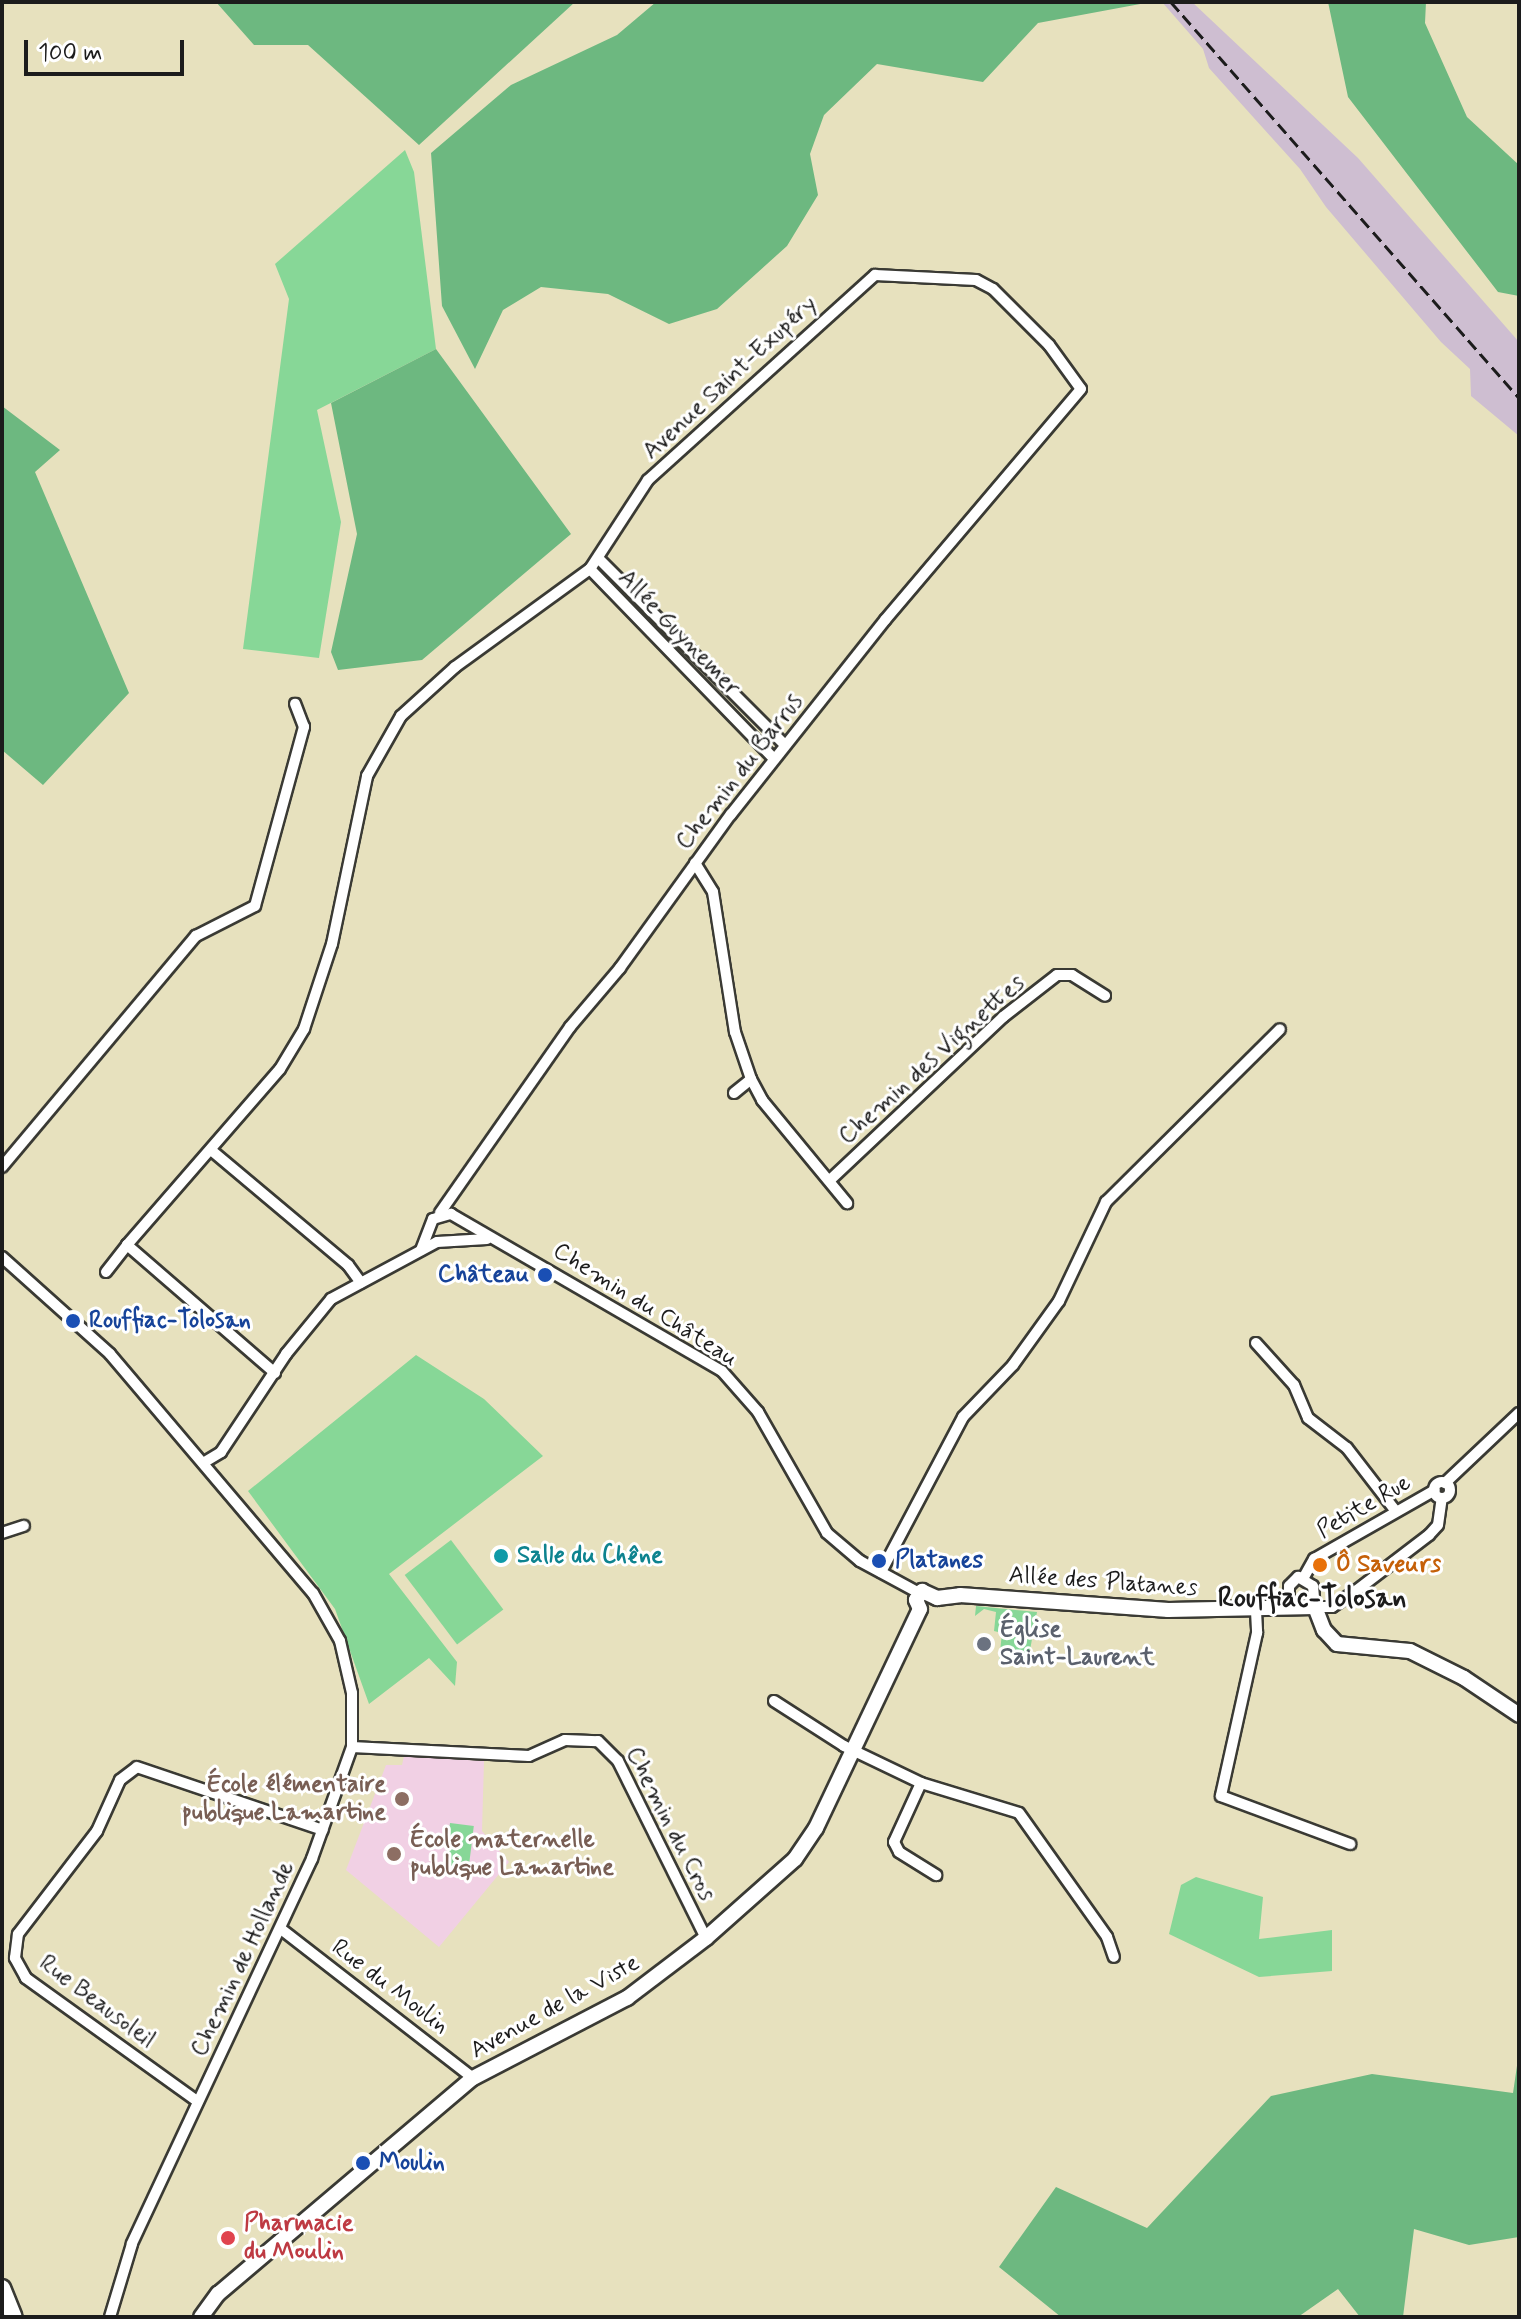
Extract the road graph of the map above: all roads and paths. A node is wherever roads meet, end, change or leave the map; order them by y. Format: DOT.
graph roads {
  1 [pos="1081,389"];
  2 [pos="599,559"];
  3 [pos="590,569"];
  4 [pos="295,704"];
  5 [pos="785,745"];
  6 [pos="774,759"];
  7 [pos="695,863"];
  8 [pos="1105,996"];
  9 [pos="1280,1029"];
  10 [pos="751,1079"];
  11 [pos="734,1093"];
  12 [pos="211,1150"];
  13 [pos="2,1167"];
  14 [pos="830,1180"];
  15 [pos="454,1196"];
  16 [pos="847,1203"];
  17 [pos="440,1213"];
  18 [pos="456,1218"];
  19 [pos="432,1228"];
  20 [pos="448,1238"];
  21 [pos="493,1239"];
  22 [pos="127,1245"];
  23 [pos="421,1250"];
  24 [pos="2,1257"];
  25 [pos="106,1272"];
  26 [pos="361,1283"];
  27 [pos="1256,1343"];
  28 [pos="275,1373"];
  29 [pos="1519,1413"];
  30 [pos="203,1463"];
  31 [pos="1438,1494"];
  32 [pos="1395,1510"];
  33 [pos="24,1526"];
  34 [pos="2,1533"];
  35 [pos="881,1572"];
  36 [pos="1304,1577"];
  37 [pos="919,1593"];
  38 [pos="937,1598"];
  39 [pos="1315,1607"];
  40 [pos="1288,1608"];
  41 [pos="920,1609"];
  42 [pos="1256,1611"];
  43 [pos="774,1701"];
  44 [pos="1519,1715"];
  45 [pos="352,1747"];
  46 [pos="851,1750"];
  47 [pos="921,1783"];
  48 [pos="323,1830"];
  49 [pos="1350,1844"];
  50 [pos="936,1875"];
  51 [pos="281,1929"];
  52 [pos="706,1938"];
  53 [pos="1114,1957"];
  54 [pos="473,2078"];
  55 [pos="197,2101"];
  56 [pos="2,2288"];
  57 [pos="14,2317"];
  58 [pos="110,2317"];
  59 [pos="201,2317"];
  1 -- 2 [label="street, Avenue Saint-Exupéry"];
  1 -- 5 [label="street, Chemin du Barrus"];
  2 -- 3 [label="street, Avenue Saint-Exupéry"];
  2 -- 5 [label="street, Allée Guynemer"];
  3 -- 6 [label="street, Allée Guynemer"];
  3 -- 12 [label="street, Avenue Saint-Exupéry"];
  4 -- 13 [label="street"];
  5 -- 6 [label="street, Chemin du Barrus"];
  6 -- 7 [label="street, Chemin du Barrus"];
  7 -- 10 [label="street"];
  7 -- 15 [label="street, Chemin du Barrus"];
  8 -- 14 [label="street, Chemin des Vignettes"];
  9 -- 35 [label="street"];
  10 -- 11 [label="street"];
  10 -- 14 [label="street"];
  12 -- 22 [label="street, Avenue Saint-Exupéry"];
  12 -- 26 [label="street"];
  14 -- 16 [label="street"];
  15 -- 17 [label="street, Chemin du Barrus"];
  15 -- 18 [label="street"];
  17 -- 18 [label="street, Chemin du Château"];
  17 -- 19 [label="street, Chemin du Barrus"];
  18 -- 20 [label="street"];
  18 -- 21 [label="street, Chemin du Château"];
  19 -- 20 [label="street"];
  19 -- 23 [label="street"];
  20 -- 21 [label="street, Chemin du Château"];
  20 -- 23 [label="street, Chemin du Château"];
  21 -- 35 [label="street, Chemin du Château"];
  22 -- 25 [label="street, Avenue Saint-Exupéry"];
  22 -- 28 [label="street"];
  23 -- 26 [label="street, Chemin du Château"];
  24 -- 30 [label="street, Chemin de Hollande"];
  26 -- 28 [label="street, Chemin du Château"];
  27 -- 32 [label="street"];
  28 -- 30 [label="street, Chemin du Château"];
  29 -- 31 [label="street"];
  30 -- 45 [label="street, Chemin de Hollande"];
  31 -- 32 [label="street, Petite Rue"];
  31 -- 39 [label="street"];
  32 -- 36 [label="street, Petite Rue"];
  33 -- 34 [label="street"];
  35 -- 37 [label="street, Chemin du Château"];
  36 -- 39 [label="street"];
  36 -- 40 [label="street"];
  37 -- 38 [label="street"];
  37 -- 41 [label="street"];
  38 -- 41 [label="street"];
  38 -- 42 [label="street, Allée des Platanes"];
  39 -- 40 [label="street, Allée des Platanes"];
  39 -- 44 [label="street"];
  40 -- 42 [label="street, Allée des Platanes"];
  41 -- 46 [label="street, Avenue de la Viste"];
  42 -- 49 [label="street"];
  43 -- 46 [label="street"];
  45 -- 48 [label="street, Chemin de Hollande"];
  45 -- 52 [label="street, Chemin du Cros"];
  46 -- 47 [label="street"];
  46 -- 52 [label="street, Avenue de la Viste"];
  47 -- 50 [label="street"];
  47 -- 53 [label="street"];
  48 -- 51 [label="street, Chemin de Hollande"];
  48 -- 55 [label="street, Rue Beausoleil"];
  51 -- 54 [label="street, Rue du Moulin"];
  51 -- 55 [label="street, Chemin de Hollande"];
  52 -- 54 [label="street, Avenue de la Viste"];
  54 -- 59 [label="street, Avenue de la Viste"];
  55 -- 58 [label="street, Chemin de Hollande"];
  56 -- 57 [label="main road"];
}
